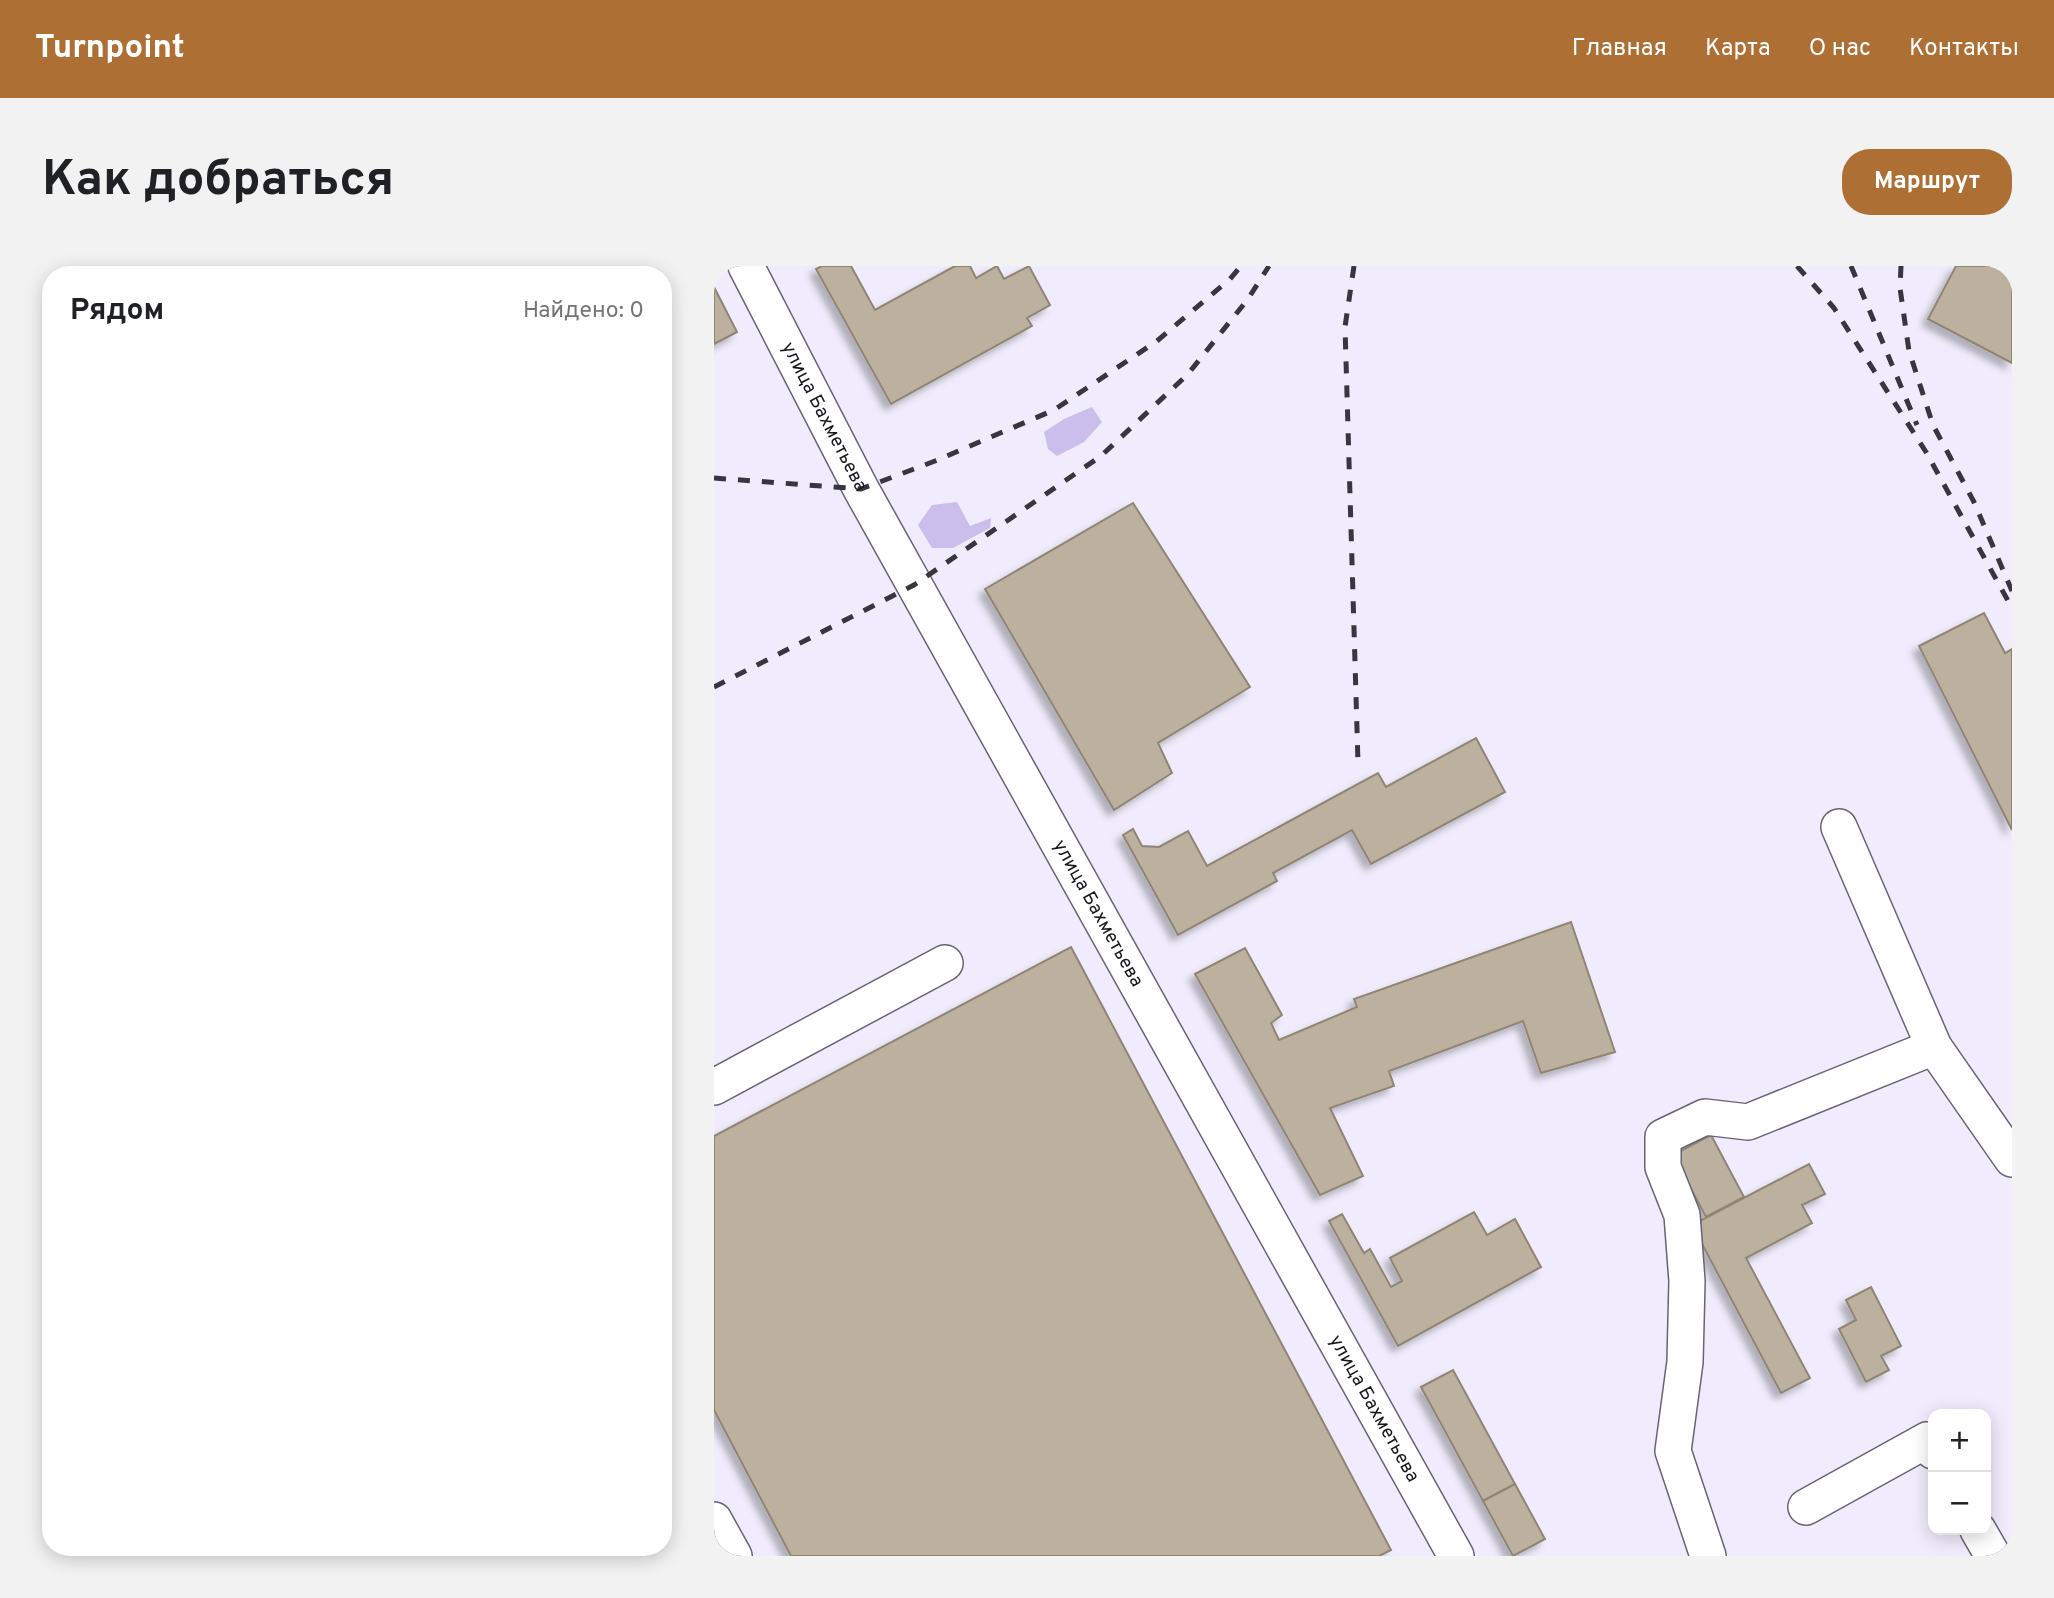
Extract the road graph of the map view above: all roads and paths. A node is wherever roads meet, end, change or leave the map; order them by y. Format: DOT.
graph roads {
  1 [pos="746,266"];
  2 [pos="1839,827"];
  3 [pos="946,963"];
  4 [pos="1934,1047"];
  5 [pos="714,1087"];
  6 [pos="2012,1159"];
  7 [pos="1928,1442"];
  8 [pos="1806,1507"];
  9 [pos="714,1520"];
  10 [pos="1981,1535"];
  11 [pos="734,1556"];
  12 [pos="1456,1556"];
  13 [pos="1708,1556"];
  14 [pos="1993,1556"];
  1 -- 12 [label="street, улица Бахметьева"];
  2 -- 4 [label="street"];
  3 -- 5 [label="street"];
  4 -- 6 [label="street"];
  4 -- 13 [label="street"];
  7 -- 8 [label="street"];
  9 -- 11 [label="street"];
  10 -- 14 [label="street"];
}
